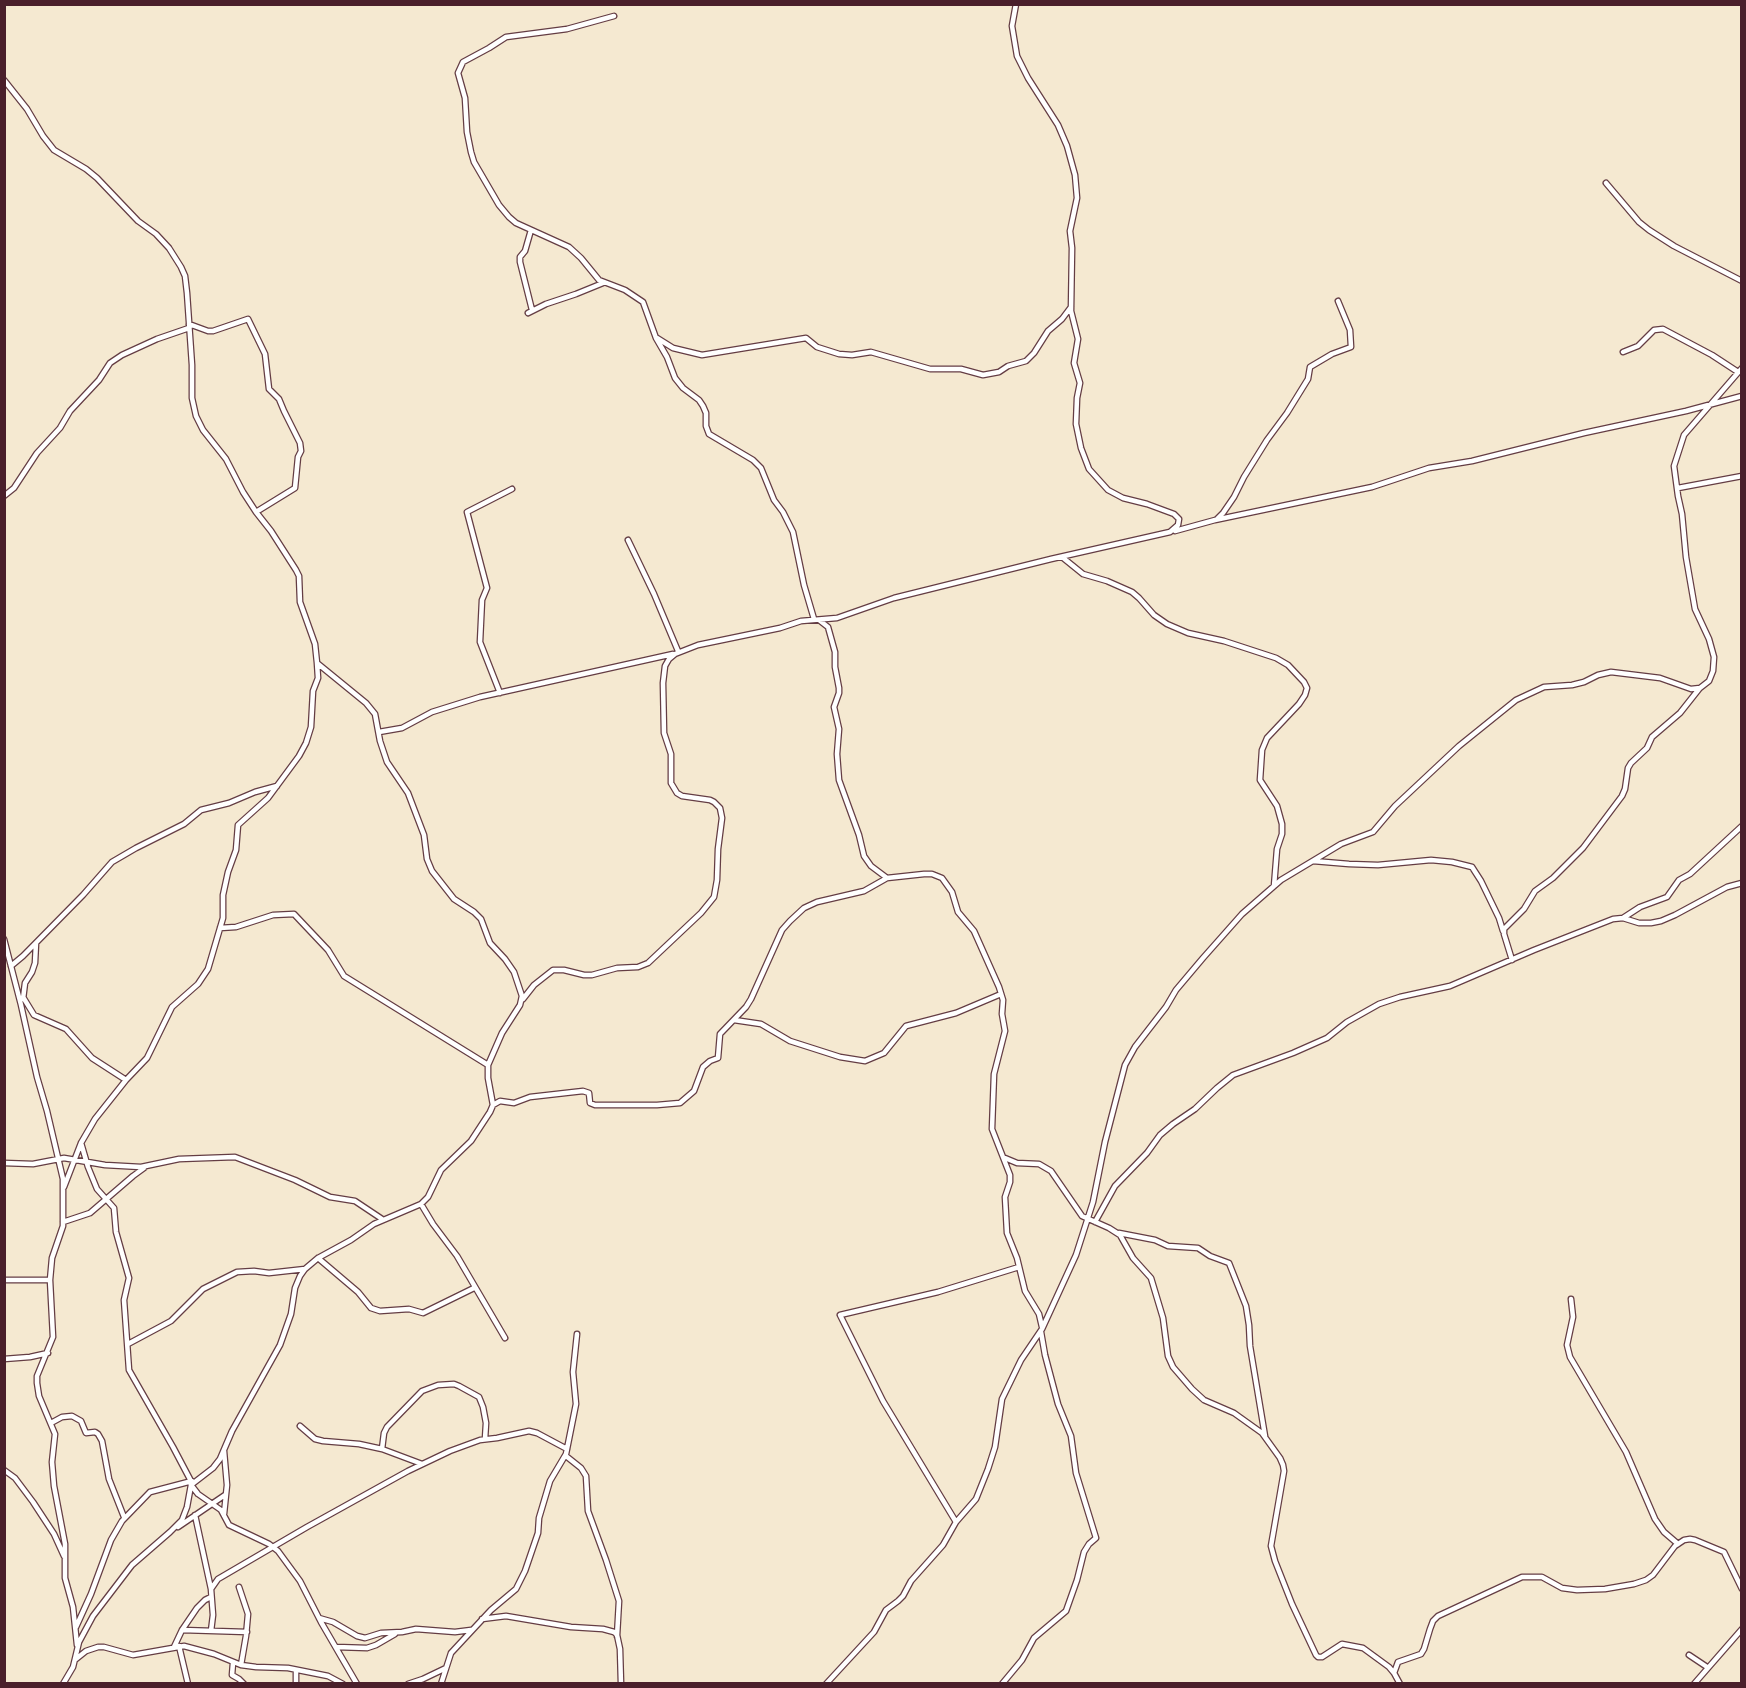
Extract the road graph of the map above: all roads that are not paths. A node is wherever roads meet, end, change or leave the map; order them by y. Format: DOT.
graph roads {
  1 [pos="1016,4"];
  2 [pos="614,16"];
  3 [pos="4,80"];
  4 [pos="1606,183"];
  5 [pos="531,230"];
  6 [pos="1742,281"];
  7 [pos="603,283"];
  8 [pos="1338,301"];
  9 [pos="1071,307"];
  10 [pos="189,326"];
  11 [pos="656,338"];
  12 [pos="1623,352"];
  13 [pos="1740,370"];
  14 [pos="1742,396"];
  15 [pos="1710,405"];
  16 [pos="1742,476"];
  17 [pos="1678,488"];
  18 [pos="512,489"];
  19 [pos="4,496"];
  20 [pos="256,512"];
  21 [pos="1215,520"];
  22 [pos="1171,532"];
  23 [pos="628,540"];
  24 [pos="1062,557"];
  25 [pos="815,619"];
  26 [pos="677,652"];
  27 [pos="317,663"];
  28 [pos="1700,688"];
  29 [pos="500,693"];
  30 [pos="379,732"];
  31 [pos="277,786"];
  32 [pos="1742,826"];
  33 [pos="1313,861"];
  34 [pos="887,878"];
  35 [pos="1742,883"];
  36 [pos="1274,887"];
  37 [pos="1623,918"];
  38 [pos="220,928"];
  39 [pos="1503,931"];
  40 [pos="4,939"];
  41 [pos="36,943"];
  42 [pos="1512,960"];
  43 [pos="9,968"];
  44 [pos="1001,994"];
  45 [pos="23,998"];
  46 [pos="522,1001"];
  47 [pos="21,1005"];
  48 [pos="734,1020"];
  49 [pos="488,1065"];
  50 [pos="126,1080"];
  51 [pos="493,1105"];
  52 [pos="81,1143"];
  53 [pos="1002,1155"];
  54 [pos="59,1159"];
  55 [pos="76,1159"];
  56 [pos="86,1161"];
  57 [pos="4,1163"];
  58 [pos="147,1166"];
  59 [pos="64,1187"];
  60 [pos="107,1199"];
  61 [pos="421,1204"];
  62 [pos="382,1219"];
  63 [pos="1088,1219"];
  64 [pos="63,1222"];
  65 [pos="1095,1222"];
  66 [pos="1116,1232"];
  67 [pos="318,1258"];
  68 [pos="1019,1267"];
  69 [pos="305,1269"];
  70 [pos="4,1280"];
  71 [pos="50,1280"];
  72 [pos="474,1288"];
  73 [pos="1571,1299"];
  74 [pos="1041,1331"];
  75 [pos="577,1334"];
  76 [pos="505,1338"];
  77 [pos="128,1344"];
  78 [pos="48,1353"];
  79 [pos="4,1359"];
  80 [pos="51,1423"];
  81 [pos="300,1426"];
  82 [pos="1265,1436"];
  83 [pos="485,1439"];
  84 [pos="382,1449"];
  85 [pos="567,1449"];
  86 [pos="224,1450"];
  87 [pos="566,1456"];
  88 [pos="422,1464"];
  89 [pos="4,1470"];
  90 [pos="191,1483"];
  91 [pos="225,1495"];
  92 [pos="213,1504"];
  93 [pos="224,1514"];
  94 [pos="195,1515"];
  95 [pos="124,1517"];
  96 [pos="956,1522"];
  97 [pos="170,1532"];
  98 [pos="1678,1544"];
  99 [pos="274,1547"];
  100 [pos="65,1559"];
  101 [pos="239,1587"];
  102 [pos="211,1589"];
  103 [pos="1742,1589"];
  104 [pos="211,1596"];
  105 [pos="319,1618"];
  106 [pos="482,1619"];
  107 [pos="76,1627"];
  108 [pos="1742,1629"];
  109 [pos="182,1630"];
  110 [pos="471,1630"];
  111 [pos="211,1631"];
  112 [pos="247,1632"];
  113 [pos="398,1633"];
  114 [pos="617,1636"];
  115 [pos="77,1647"];
  116 [pos="177,1647"];
  117 [pos="336,1647"];
  118 [pos="1689,1655"];
  119 [pos="76,1659"];
  120 [pos="233,1663"];
  121 [pos="241,1665"];
  122 [pos="1707,1667"];
  123 [pos="446,1668"];
  124 [pos="296,1670"];
  125 [pos="1394,1673"];
  126 [pos="63,1683"];
  127 [pos="188,1683"];
  128 [pos="244,1683"];
  129 [pos="296,1683"];
  130 [pos="343,1683"];
  131 [pos="357,1683"];
  132 [pos="408,1683"];
  133 [pos="441,1683"];
  134 [pos="621,1683"];
  135 [pos="826,1683"];
  136 [pos="1002,1683"];
  137 [pos="1400,1683"];
  138 [pos="1694,1683"];
  1 -- 9 [label="street"];
  2 -- 5 [label="street"];
  3 -- 10 [label="street"];
  4 -- 6 [label="street"];
  5 -- 7 [label="street"];
  5 -- 7 [label="street"];
  7 -- 11 [label="street"];
  8 -- 21 [label="street"];
  9 -- 11 [label="street"];
  9 -- 22 [label="street"];
  10 -- 19 [label="street"];
  10 -- 20 [label="street"];
  10 -- 20 [label="street"];
  11 -- 25 [label="street"];
  12 -- 13 [label="street"];
  13 -- 15 [label="street"];
  14 -- 15 [label="street"];
  15 -- 17 [label="street"];
  15 -- 21 [label="street"];
  16 -- 17 [label="street"];
  17 -- 28 [label="street"];
  18 -- 29 [label="street"];
  20 -- 27 [label="street"];
  21 -- 22 [label="street"];
  22 -- 24 [label="street"];
  23 -- 26 [label="street"];
  24 -- 25 [label="street"];
  24 -- 36 [label="street"];
  25 -- 26 [label="street"];
  25 -- 34 [label="street"];
  26 -- 29 [label="street"];
  26 -- 46 [label="street"];
  27 -- 30 [label="street"];
  27 -- 31 [label="street"];
  28 -- 33 [label="street"];
  28 -- 39 [label="street"];
  29 -- 30 [label="street"];
  30 -- 46 [label="street"];
  31 -- 38 [label="street"];
  31 -- 41 [label="street"];
  32 -- 37 [label="street"];
  33 -- 36 [label="street"];
  33 -- 39 [label="street"];
  34 -- 44 [label="street"];
  34 -- 48 [label="street"];
  35 -- 37 [label="street"];
  36 -- 63 [label="street"];
  37 -- 42 [label="street"];
  38 -- 49 [label="street"];
  38 -- 50 [label="street"];
  39 -- 42 [label="street"];
  40 -- 43 [label="street"];
  41 -- 43 [label="street"];
  41 -- 45 [label="street"];
  42 -- 65 [label="street"];
  43 -- 47 [label="street"];
  44 -- 48 [label="street"];
  44 -- 53 [label="street"];
  45 -- 47 [label="street"];
  45 -- 50 [label="street"];
  46 -- 49 [label="street"];
  47 -- 54 [label="street"];
  48 -- 51 [label="street"];
  49 -- 51 [label="street"];
  50 -- 52 [label="street"];
  51 -- 61 [label="street"];
  52 -- 55 [label="street"];
  52 -- 56 [label="street"];
  53 -- 63 [label="street"];
  53 -- 68 [label="street"];
  54 -- 55 [label="street"];
  54 -- 57 [label="street"];
  54 -- 59 [label="street"];
  55 -- 56 [label="street"];
  55 -- 59 [label="street"];
  56 -- 58 [label="street"];
  56 -- 60 [label="street"];
  58 -- 60 [label="street"];
  58 -- 62 [label="street"];
  59 -- 64 [label="street"];
  60 -- 64 [label="street"];
  60 -- 77 [label="street"];
  61 -- 62 [label="street"];
  61 -- 72 [label="street"];
  62 -- 67 [label="street"];
  63 -- 65 [label="street"];
  63 -- 74 [label="street"];
  64 -- 71 [label="street"];
  65 -- 66 [label="street"];
  66 -- 82 [label="street"];
  66 -- 82 [label="street"];
  67 -- 69 [label="street"];
  67 -- 72 [label="street"];
  68 -- 74 [label="street"];
  68 -- 96 [label="street"];
  69 -- 77 [label="street"];
  69 -- 86 [label="street"];
  70 -- 71 [label="street"];
  71 -- 78 [label="street"];
  72 -- 76 [label="street"];
  73 -- 98 [label="street"];
  74 -- 96 [label="street"];
  74 -- 136 [label="street"];
  75 -- 85 [label="street"];
  77 -- 90 [label="street"];
  78 -- 79 [label="street"];
  78 -- 80 [label="street"];
  80 -- 95 [label="street"];
  80 -- 100 [label="street"];
  81 -- 84 [label="street"];
  82 -- 125 [label="street"];
  83 -- 84 [label="street"];
  83 -- 85 [label="street"];
  83 -- 88 [label="street"];
  84 -- 88 [label="street"];
  85 -- 87 [label="street"];
  86 -- 90 [label="street"];
  86 -- 91 [label="street"];
  87 -- 106 [label="street"];
  87 -- 114 [label="street"];
  88 -- 99 [label="street"];
  89 -- 100 [label="street"];
  90 -- 92 [label="street"];
  90 -- 95 [label="street"];
  90 -- 97 [label="street"];
  91 -- 92 [label="street"];
  91 -- 93 [label="street"];
  92 -- 93 [label="street"];
  92 -- 94 [label="street"];
  93 -- 99 [label="street"];
  94 -- 97 [label="street"];
  94 -- 102 [label="street"];
  95 -- 107 [label="street"];
  96 -- 135 [label="street"];
  97 -- 115 [label="street"];
  98 -- 103 [label="street"];
  98 -- 125 [label="street"];
  99 -- 102 [label="street"];
  99 -- 105 [label="street"];
  100 -- 107 [label="street"];
  101 -- 112 [label="street"];
  102 -- 104 [label="street"];
  104 -- 109 [label="street"];
  104 -- 111 [label="street"];
  105 -- 113 [label="street"];
  105 -- 117 [label="street"];
  106 -- 110 [label="street"];
  106 -- 114 [label="street"];
  107 -- 115 [label="street"];
  108 -- 122 [label="street"];
  109 -- 111 [label="street"];
  109 -- 116 [label="street"];
  110 -- 113 [label="street"];
  110 -- 123 [label="street"];
  111 -- 112 [label="street"];
  112 -- 121 [label="street"];
  113 -- 117 [label="street"];
  114 -- 134 [label="street"];
  115 -- 119 [label="street"];
  116 -- 119 [label="street"];
  116 -- 120 [label="street"];
  116 -- 127 [label="street"];
  117 -- 131 [label="street"];
  118 -- 122 [label="street"];
  119 -- 126 [label="street"];
  120 -- 121 [label="street"];
  120 -- 128 [label="street"];
  121 -- 124 [label="street"];
  122 -- 138 [label="street"];
  123 -- 132 [label="street"];
  123 -- 133 [label="street"];
  124 -- 129 [label="street"];
  124 -- 130 [label="street"];
  125 -- 137 [label="street"];
}
